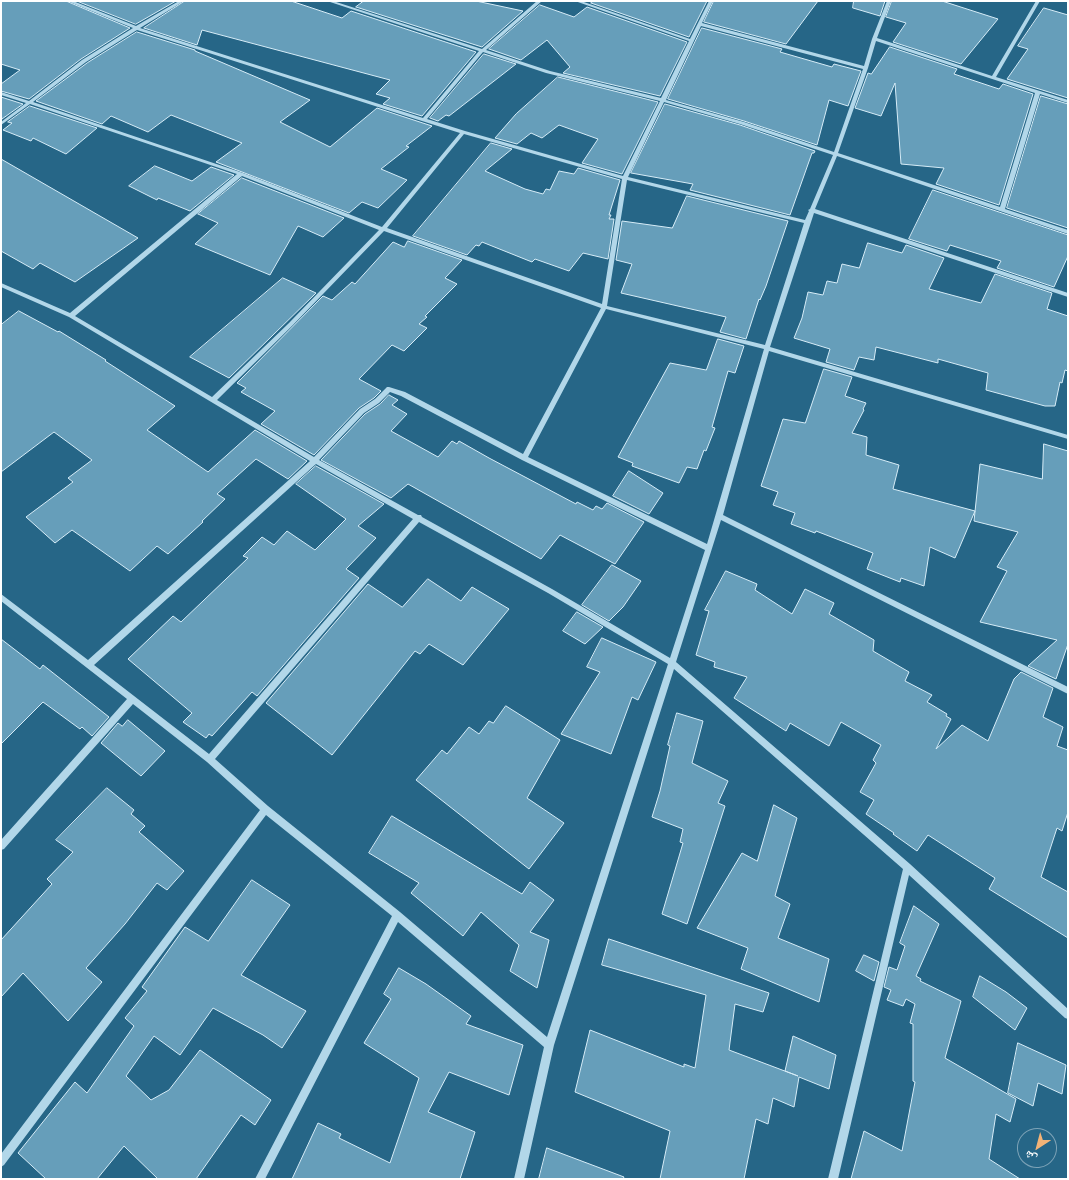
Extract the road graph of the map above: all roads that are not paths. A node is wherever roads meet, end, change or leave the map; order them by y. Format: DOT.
graph roads {
  1 [pos="69,1"];
  2 [pos="182,1"];
  3 [pos="329,1"];
  4 [pos="540,1"];
  5 [pos="577,1"];
  6 [pos="711,1"];
  7 [pos="889,1"];
  8 [pos="1038,1"];
  9 [pos="700,24"];
  10 [pos="136,28"];
  11 [pos="874,39"];
  12 [pos="692,41"];
  13 [pos="482,51"];
  14 [pos="866,68"];
  15 [pos="994,77"];
  16 [pos="1038,92"];
  17 [pos="1,93"];
  18 [pos="662,100"];
  19 [pos="30,102"];
  20 [pos="1068,102"];
  21 [pos="424,120"];
  22 [pos="1,124"];
  23 [pos="463,132"];
  24 [pos="836,153"];
  25 [pos="241,174"];
  26 [pos="624,178"];
  27 [pos="1002,209"];
  28 [pos="811,210"];
  29 [pos="807,222"];
  30 [pos="383,229"];
  31 [pos="1068,232"];
  32 [pos="1,285"];
  33 [pos="1068,295"];
  34 [pos="604,306"];
  35 [pos="71,316"];
  36 [pos="767,348"];
  37 [pos="213,400"];
  38 [pos="1068,437"];
  39 [pos="524,458"];
  40 [pos="315,461"];
  41 [pos="719,516"];
  42 [pos="419,517"];
  43 [pos="708,548"];
  44 [pos="1,597"];
  45 [pos="672,663"];
  46 [pos="88,665"];
  47 [pos="1068,691"];
  48 [pos="132,699"];
  49 [pos="210,760"];
  50 [pos="265,809"];
  51 [pos="1,846"];
  52 [pos="907,867"];
  53 [pos="397,914"];
  54 [pos="1068,1016"];
  55 [pos="548,1045"];
  56 [pos="1,1162"];
  57 [pos="260,1179"];
  58 [pos="519,1179"];
  59 [pos="833,1179"];
  1 -- 10 [label="street"];
  2 -- 10 [label="street"];
  3 -- 13 [label="street"];
  4 -- 13 [label="street"];
  5 -- 12 [label="street"];
  6 -- 9 [label="street"];
  7 -- 11 [label="street"];
  8 -- 15 [label="street"];
  9 -- 12 [label="street"];
  9 -- 14 [label="street"];
  10 -- 19 [label="street"];
  10 -- 21 [label="street"];
  11 -- 14 [label="street"];
  11 -- 15 [label="street"];
  12 -- 18 [label="street"];
  13 -- 18 [label="street"];
  13 -- 21 [label="street"];
  14 -- 24 [label="street"];
  15 -- 16 [label="street"];
  16 -- 20 [label="street"];
  16 -- 27 [label="street"];
  17 -- 19 [label="street"];
  18 -- 24 [label="street"];
  18 -- 26 [label="street"];
  19 -- 22 [label="street"];
  19 -- 25 [label="street"];
  21 -- 23 [label="street"];
  23 -- 26 [label="street"];
  23 -- 30 [label="street"];
  24 -- 27 [label="street"];
  24 -- 28 [label="street"];
  25 -- 30 [label="street"];
  25 -- 35 [label="street"];
  26 -- 29 [label="street"];
  26 -- 34 [label="street"];
  27 -- 31 [label="street"];
  28 -- 29 [label="street"];
  28 -- 33 [label="street"];
  29 -- 36 [label="street"];
  30 -- 34 [label="street"];
  30 -- 37 [label="street"];
  32 -- 35 [label="street"];
  34 -- 36 [label="street"];
  34 -- 39 [label="street"];
  35 -- 37 [label="street"];
  36 -- 38 [label="street"];
  36 -- 41 [label="street"];
  37 -- 40 [label="street"];
  39 -- 40 [label="street"];
  39 -- 43 [label="street"];
  40 -- 42 [label="street"];
  40 -- 46 [label="street"];
  41 -- 43 [label="street"];
  41 -- 47 [label="street"];
  42 -- 45 [label="street"];
  42 -- 49 [label="street"];
  43 -- 45 [label="street"];
  44 -- 46 [label="street"];
  45 -- 52 [label="street"];
  45 -- 55 [label="street"];
  46 -- 48 [label="street"];
  48 -- 49 [label="street"];
  48 -- 51 [label="street"];
  49 -- 50 [label="street"];
  50 -- 53 [label="street"];
  50 -- 56 [label="street"];
  52 -- 54 [label="street"];
  52 -- 59 [label="street"];
  53 -- 55 [label="street"];
  53 -- 57 [label="street"];
  55 -- 58 [label="street"];
}
